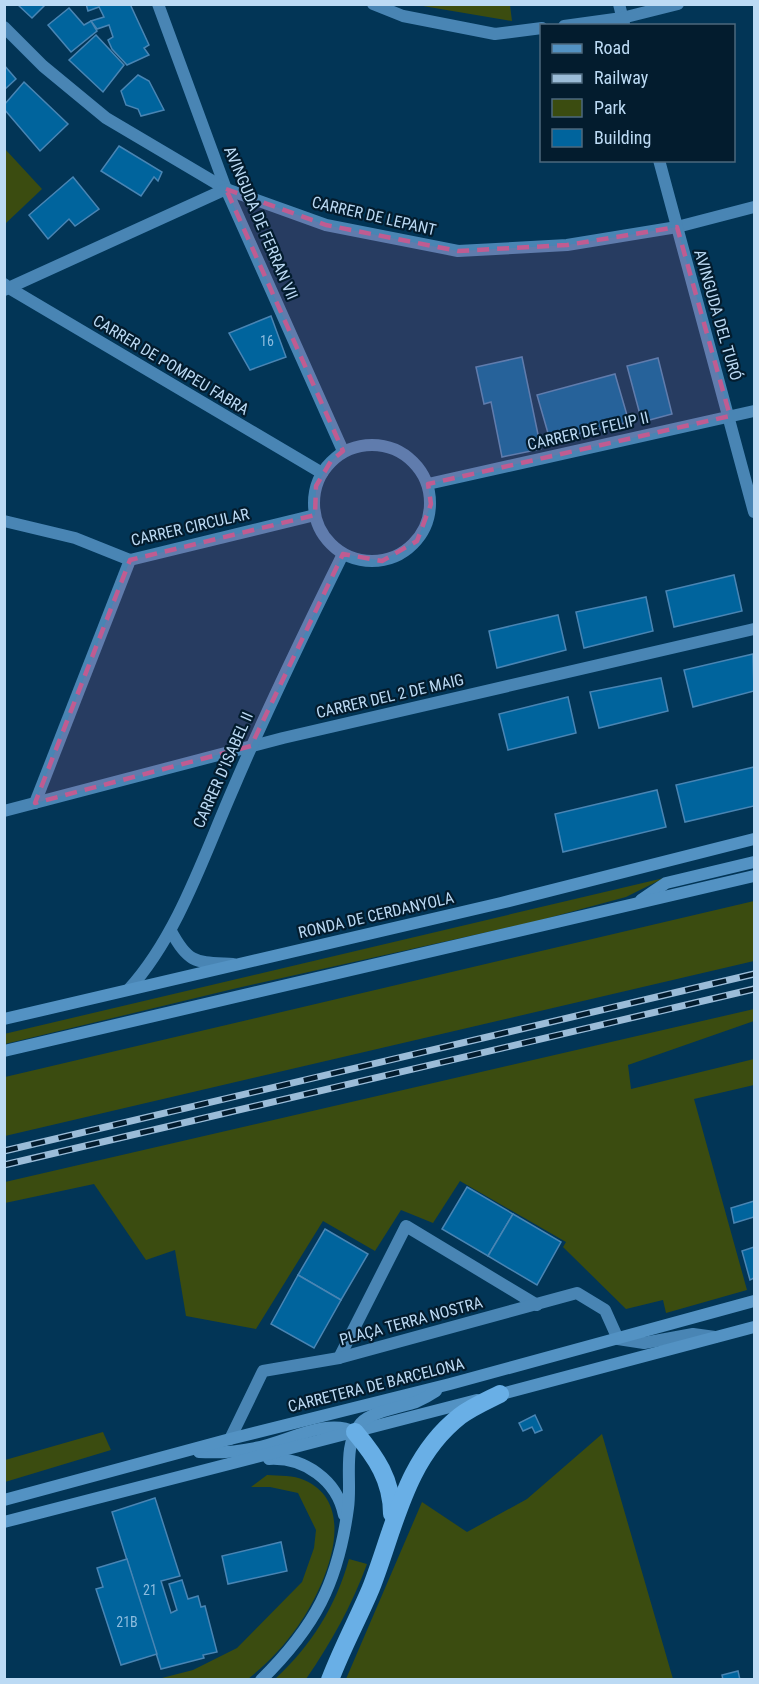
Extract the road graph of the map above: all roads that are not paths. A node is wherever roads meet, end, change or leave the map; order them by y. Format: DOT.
graph roads {
  1 [pos="158,4"];
  2 [pos="373,4"];
  3 [pos="619,4"];
  4 [pos="678,4"];
  5 [pos="623,22"];
  6 [pos="594,24"];
  7 [pos="4,27"];
  8 [pos="540,28"];
  9 [pos="660,162"];
  10 [pos="226,189"];
  11 [pos="754,207"];
  12 [pos="677,227"];
  13 [pos="6,287"];
  14 [pos="754,411"];
  15 [pos="730,416"];
  16 [pos="344,452"];
  17 [pos="322,473"];
  18 [pos="428,484"];
  19 [pos="754,512"];
  20 [pos="315,515"];
  21 [pos="4,521"];
  22 [pos="343,554"];
  23 [pos="130,560"];
  24 [pos="754,629"];
  25 [pos="251,746"];
  26 [pos="35,803"];
  27 [pos="4,811"];
  28 [pos="754,839"];
  29 [pos="754,862"];
  30 [pos="754,876"];
  31 [pos="632,905"];
  32 [pos="171,931"];
  33 [pos="234,964"];
  34 [pos="129,989"];
  35 [pos="4,1019"];
  36 [pos="4,1051"];
  37 [pos="754,1301"];
  38 [pos="537,1305"];
  39 [pos="754,1327"];
  40 [pos="717,1338"];
  41 [pos="618,1339"];
  42 [pos="339,1358"];
  43 [pos="450,1384"];
  44 [pos="500,1394"];
  45 [pos="355,1432"];
  46 [pos="230,1439"];
  47 [pos="188,1452"];
  48 [pos="250,1460"];
  49 [pos="4,1500"];
  50 [pos="4,1522"];
  51 [pos="345,1529"];
  52 [pos="389,1534"];
  53 [pos="344,1645"];
  54 [pos="261,1680"];
  55 [pos="323,1680"];
  56 [pos="330,1680"];
  1 -- 10 [label="street, AVINGUDA DE FERRAN VII"];
  2 -- 8 [label="street"];
  3 -- 5 [label="street"];
  4 -- 5 [label="street"];
  5 -- 6 [label="street"];
  7 -- 10 [label="street, CARRER DE LEPANT"];
  9 -- 12 [label="street, AVINGUDA DEL TURÓ"];
  10 -- 12 [label="street, CARRER DE LEPANT"];
  10 -- 13 [label="street"];
  10 -- 16 [label="street, AVINGUDA DE FERRAN VII"];
  11 -- 12 [label="street, CARRER DE LEPANT"];
  12 -- 15 [label="street, AVINGUDA DEL TURÓ"];
  13 -- 17 [label="street, CARRER DE POMPEU FABRA"];
  14 -- 15 [label="street, CARRER DE FELIP II"];
  15 -- 18 [label="street, CARRER DE FELIP II"];
  15 -- 19 [label="street, AVINGUDA DEL TURÓ"];
  16 -- 17 [label="street"];
  16 -- 18 [label="street"];
  17 -- 20 [label="street"];
  18 -- 22 [label="street"];
  20 -- 22 [label="street"];
  20 -- 23 [label="street, CARRER CIRCULAR"];
  21 -- 23 [label="street, CARRER CIRCULAR"];
  22 -- 25 [label="street, CARRER D'ISABEL II"];
  23 -- 26 [label="street"];
  24 -- 25 [label="street, CARRER DEL 2 DE MAIG"];
  25 -- 26 [label="street, CARRER DEL 2 DE MAIG"];
  25 -- 32 [label="street, CARRER D'ISABEL II"];
  26 -- 27 [label="street"];
  28 -- 33 [label="main road, RONDA DE CERDANYOLA"];
  29 -- 31 [label="main road"];
  30 -- 31 [label="main road"];
  31 -- 36 [label="main road"];
  32 -- 33 [label="street"];
  32 -- 34 [label="street, CARRER D'ISABEL II"];
  33 -- 34 [label="main road, RONDA DE CERDANYOLA"];
  34 -- 35 [label="main road, RONDA DE CERDANYOLA"];
  37 -- 41 [label="main road, CARRETERA DE BARCELONA"];
  38 -- 41 [label="street, PLAÇA TERRA NOSTRA"];
  38 -- 42 [label="street, PLAÇA TERRA NOSTRA"];
  38 -- 42 [label="street"];
  39 -- 40 [label="main road"];
  40 -- 41 [label="street"];
  40 -- 44 [label="main road"];
  41 -- 43 [label="main road, CARRETERA DE BARCELONA"];
  42 -- 46 [label="street, PLAÇA TERRA NOSTRA"];
  43 -- 45 [label="main road"];
  43 -- 46 [label="main road, CARRETERA DE BARCELONA"];
  44 -- 45 [label="main road"];
  44 -- 52 [label="highway"];
  45 -- 47 [label="main road"];
  45 -- 48 [label="main road"];
  45 -- 51 [label="main road"];
  45 -- 52 [label="highway"];
  46 -- 47 [label="main road, CARRETERA DE BARCELONA"];
  47 -- 49 [label="main road, CARRETERA DE BARCELONA"];
  48 -- 50 [label="main road"];
  48 -- 51 [label="main road"];
  51 -- 54 [label="main road"];
  52 -- 53 [label="highway"];
  53 -- 55 [label="main road"];
  53 -- 56 [label="highway"];
}
